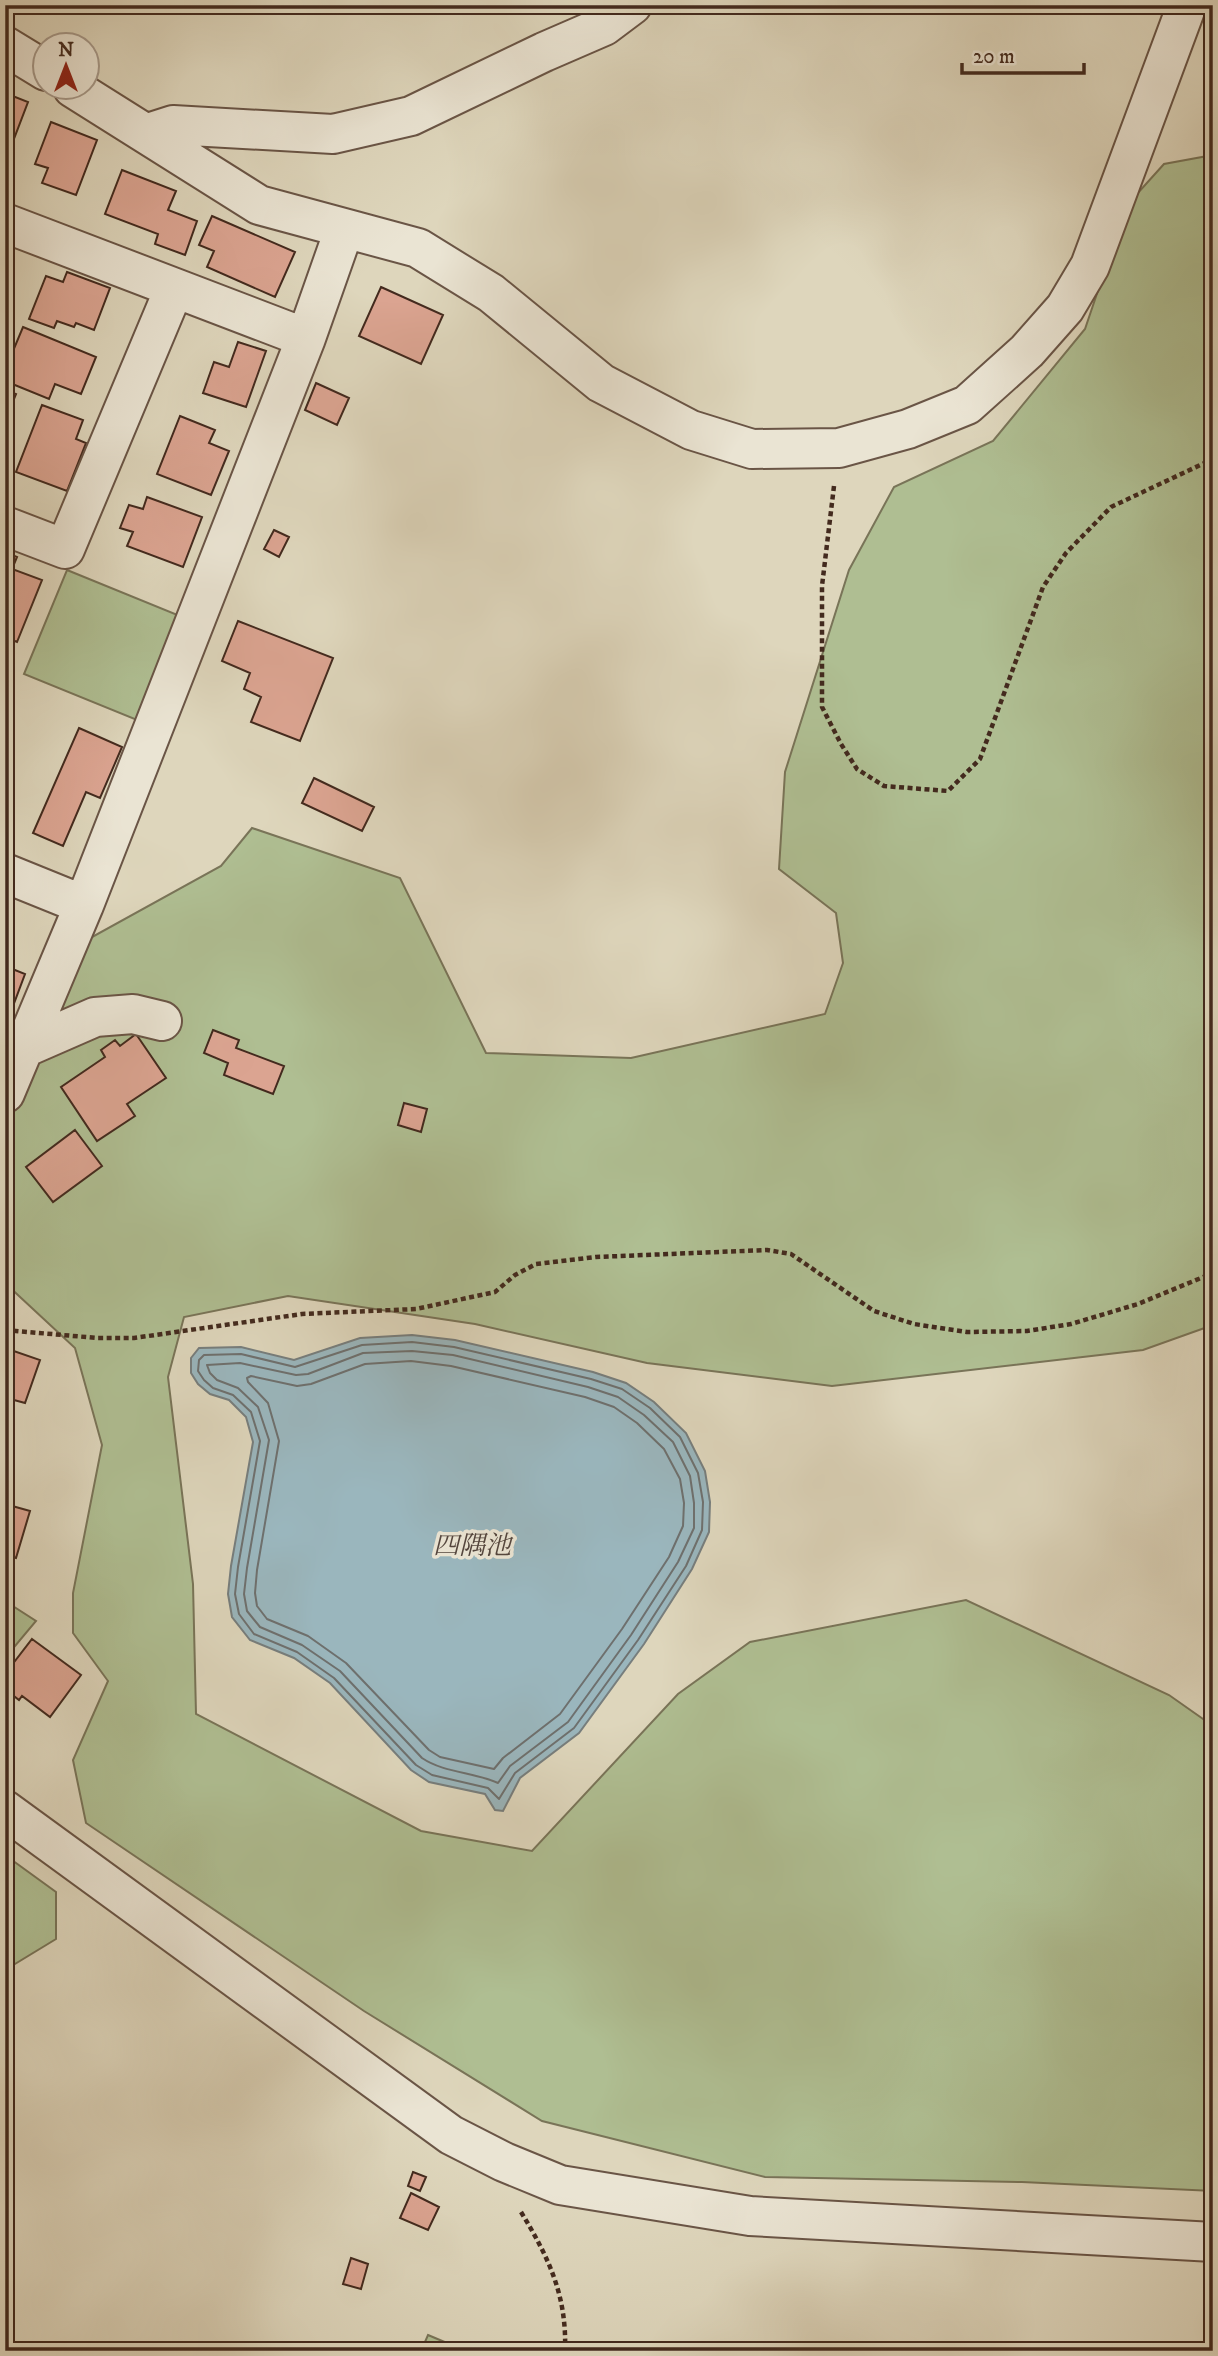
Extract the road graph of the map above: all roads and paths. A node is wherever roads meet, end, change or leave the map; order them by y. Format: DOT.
graph roads {
  1 [pos="632,5"];
  2 [pos="1186,5"];
  3 [pos="5,46"];
  4 [pos="32,62"];
  5 [pos="96,102"];
  6 [pos="148,133"];
  7 [pos="5,223"];
  8 [pos="344,230"];
  9 [pos="174,289"];
  10 [pos="306,338"];
  11 [pos="838,448"];
  12 [pos="1213,459"];
  13 [pos="5,526"];
  14 [pos="5,873"];
  15 [pos="84,905"];
  16 [pos="162,1021"];
  17 [pos="24,1048"];
  18 [pos="5,1093"];
  19 [pos="1213,1273"];
  20 [pos="5,1330"];
  21 [pos="5,1810"];
  22 [pos="514,2166"];
  23 [pos="1213,2242"];
  24 [pos="565,2351"];
  1 -- 6 [label="street"];
  2 -- 11 [label="street"];
  3 -- 4 [label="street"];
  5 -- 6 [label="street"];
  6 -- 8 [label="street"];
  7 -- 9 [label="street"];
  8 -- 10 [label="street"];
  8 -- 11 [label="street"];
  9 -- 10 [label="street"];
  9 -- 13 [label="street"];
  10 -- 15 [label="street"];
  11 -- 12 [label="path"];
  14 -- 15 [label="street"];
  15 -- 17 [label="street"];
  16 -- 17 [label="street"];
  17 -- 18 [label="street"];
  19 -- 20 [label="path"];
  21 -- 22 [label="street"];
  22 -- 23 [label="street"];
  22 -- 24 [label="path"];
}
